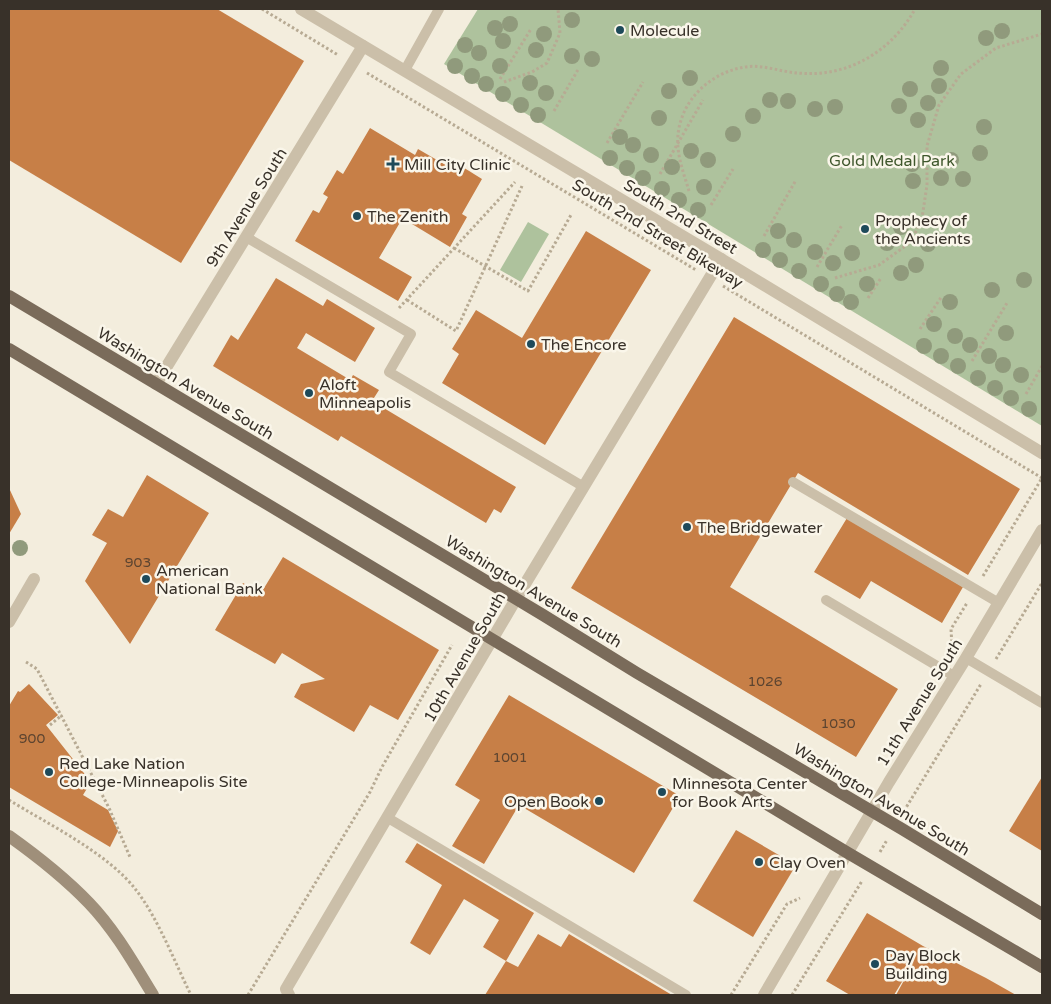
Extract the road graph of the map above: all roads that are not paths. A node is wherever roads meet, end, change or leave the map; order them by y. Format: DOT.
graph roads {
  1 [pos="301,9"];
  2 [pos="440,9"];
  3 [pos="364,46"];
  4 [pos="405,70"];
  5 [pos="246,237"];
  6 [pos="721,259"];
  7 [pos="9,296"];
  8 [pos="9,349"];
  9 [pos="156,384"];
  10 [pos="1042,453"];
  11 [pos="793,482"];
  12 [pos="584,487"];
  13 [pos="1042,530"];
  14 [pos="34,579"];
  15 [pos="516,599"];
  16 [pos="826,600"];
  17 [pos="999,603"];
  18 [pos="9,622"];
  19 [pos="493,640"];
  20 [pos="966,658"];
  21 [pos="954,676"];
  22 [pos="1042,703"];
  23 [pos="872,811"];
  24 [pos="388,818"];
  25 [pos="9,836"];
  26 [pos="848,853"];
  27 [pos="1042,914"];
  28 [pos="1042,967"];
  29 [pos="153,995"];
  30 [pos="289,995"];
  31 [pos="686,995"];
  32 [pos="764,995"];
  1 -- 3 [label="street, South 2nd Street"];
  2 -- 4 [label="lane"];
  3 -- 4 [label="street, South 2nd Street"];
  3 -- 5 [label="street, 9th Avenue South"];
  4 -- 6 [label="street, South 2nd Street"];
  5 -- 9 [label="street, 9th Avenue South"];
  5 -- 12 [label="lane"];
  6 -- 10 [label="street, South 2nd Street"];
  6 -- 12 [label="street, 10th Avenue South"];
  7 -- 9 [label="main road, Washington Avenue South"];
  8 -- 19 [label="main road"];
  9 -- 15 [label="main road, Washington Avenue South"];
  11 -- 17 [label="lane"];
  12 -- 15 [label="street, 10th Avenue South"];
  13 -- 17 [label="street, 11th Avenue South"];
  14 -- 18 [label="street"];
  15 -- 19 [label="street, 10th Avenue South"];
  15 -- 23 [label="main road, Washington Avenue South"];
  16 -- 21 [label="lane"];
  17 -- 20 [label="street, 11th Avenue South"];
  19 -- 24 [label="street, 10th Avenue South"];
  19 -- 26 [label="main road"];
  20 -- 21 [label="street, 11th Avenue South"];
  20 -- 22 [label="lane"];
  21 -- 23 [label="street, 11th Avenue South"];
  23 -- 26 [label="street, 11th Avenue South"];
  23 -- 27 [label="main road, Washington Avenue South"];
  24 -- 30 [label="street, 10th Avenue South"];
  24 -- 31 [label="lane"];
  25 -- 29 [label="main road"];
  26 -- 28 [label="main road"];
  26 -- 32 [label="street, 11th Avenue South"];
}
